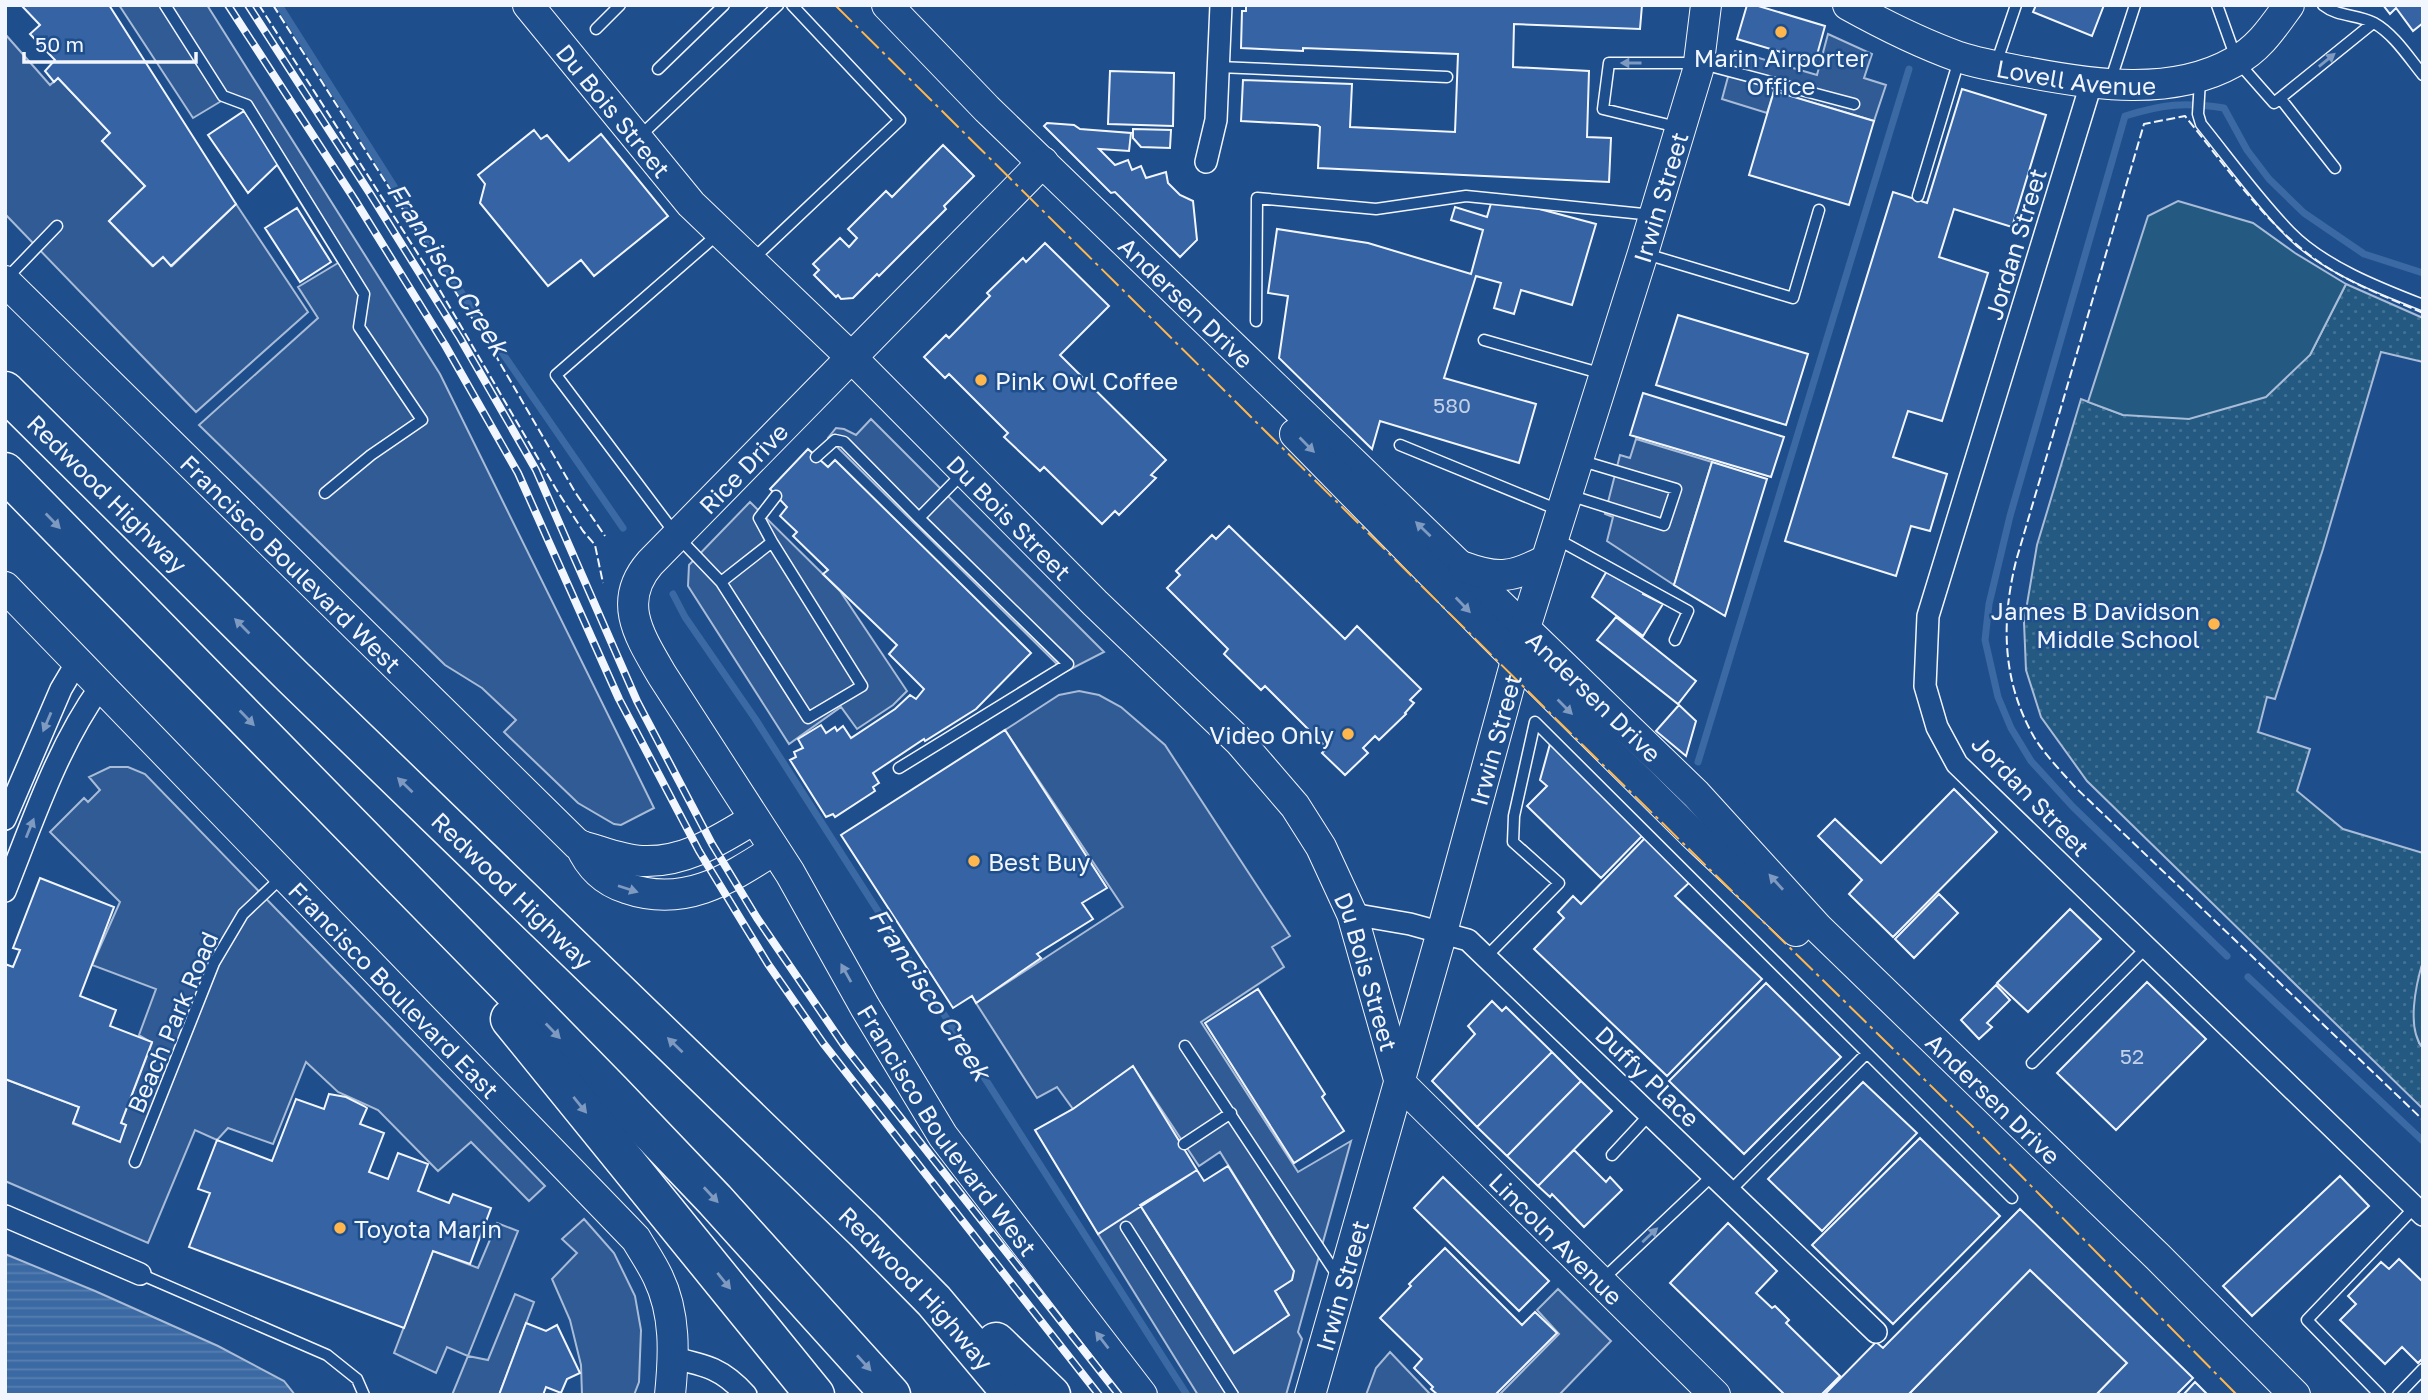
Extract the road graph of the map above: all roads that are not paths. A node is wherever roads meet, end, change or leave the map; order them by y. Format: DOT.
graph roads {
  1 [pos="165,5"];
  2 [pos="620,5"];
  3 [pos="724,5"];
  4 [pos="778,5"];
  5 [pos="792,5"];
  6 [pos="864,5"];
  7 [pos="887,5"];
  8 [pos="1221,5"];
  9 [pos="1706,5"];
  10 [pos="1848,5"];
  11 [pos="2016,5"];
  12 [pos="2135,5"];
  13 [pos="2217,5"];
  14 [pos="2289,5"];
  15 [pos="2323,5"];
  16 [pos="529,6"];
  17 [pos="2373,23"];
  18 [pos="596,29"];
  19 [pos="1960,57"];
  20 [pos="2237,61"];
  21 [pos="1699,63"];
  22 [pos="1995,66"];
  23 [pos="1219,67"];
  24 [pos="658,69"];
  25 [pos="2423,75"];
  26 [pos="1447,77"];
  27 [pos="2100,84"];
  28 [pos="2200,86"];
  29 [pos="2280,98"];
  30 [pos="1854,104"];
  31 [pos="1680,127"];
  32 [pos="637,139"];
  33 [pos="1206,162"];
  34 [pos="1038,168"];
  35 [pos="2335,168"];
  36 [pos="1918,196"];
  37 [pos="1819,210"];
  38 [pos="1653,215"];
  39 [pos="57,226"];
  40 [pos="720,232"];
  41 [pos="1643,253"];
  42 [pos="750,261"];
  43 [pos="5,281"];
  44 [pos="2423,305"];
  45 [pos="1256,321"];
  46 [pos="1484,340"];
  47 [pos="851,357"];
  48 [pos="1603,374"];
  49 [pos="5,391"];
  50 [pos="1400,445"];
  51 [pos="816,457"];
  52 [pos="1577,459"];
  53 [pos="5,472"];
  54 [pos="964,472"];
  55 [pos="325,493"];
  56 [pos="776,496"];
  57 [pos="919,519"];
  58 [pos="1556,525"];
  59 [pos="677,536"];
  60 [pos="772,542"];
  61 [pos="1461,566"];
  62 [pos="721,582"];
  63 [pos="5,587"];
  64 [pos="1525,628"];
  65 [pos="1675,640"];
  66 [pos="1517,659"];
  67 [pos="77,662"];
  68 [pos="101,686"];
  69 [pos="899,768"];
  70 [pos="5,819"];
  71 [pos="754,819"];
  72 [pos="368,842"];
  73 [pos="580,845"];
  74 [pos="774,850"];
  75 [pos="284,875"];
  76 [pos="5,891"];
  77 [pos="1352,914"];
  78 [pos="1442,932"];
  79 [pos="2147,947"];
  80 [pos="1486,957"];
  81 [pos="1185,1046"];
  82 [pos="1867,1053"];
  83 [pos="2032,1063"];
  84 [pos="1400,1083"];
  85 [pos="724,1092"];
  86 [pos="1230,1113"];
  87 [pos="1650,1114"];
  88 [pos="1184,1144"];
  89 [pos="1612,1155"];
  90 [pos="135,1162"];
  91 [pos="1713,1175"];
  92 [pos="1730,1191"];
  93 [pos="2012,1198"];
  94 [pos="2419,1211"];
  95 [pos="5,1216"];
  96 [pos="1126,1227"];
  97 [pos="140,1274"];
  98 [pos="1600,1282"];
  99 [pos="1342,1284"];
  100 [pos="1876,1332"];
  101 [pos="673,1358"];
  102 [pos="2423,1369"];
  103 [pos="364,1395"];
  104 [pos="670,1395"];
  105 [pos="746,1395"];
  106 [pos="816,1395"];
  107 [pos="891,1395"];
  108 [pos="1013,1395"];
  109 [pos="1051,1395"];
  110 [pos="1142,1395"];
  111 [pos="1233,1395"];
  112 [pos="1310,1395"];
  113 [pos="1715,1395"];
  114 [pos="2268,1395"];
  115 [pos="2295,1395"];
  116 [pos="2380,1395"];
  117 [pos="2398,1395"];
  1 -- 55 [label="lane"];
  2 -- 18 [label="lane"];
  3 -- 24 [label="lane"];
  4 -- 32 [label="lane"];
  5 -- 42 [label="lane"];
  6 -- 34 [label="street, Andersen Drive"];
  7 -- 34 [label="street, Andersen Drive"];
  8 -- 23 [label="street"];
  9 -- 21 [label="street, Irwin Street"];
  10 -- 19 [label="street, Lovell Avenue"];
  11 -- 22 [label="lane"];
  12 -- 27 [label="lane"];
  13 -- 20 [label="lane"];
  14 -- 20 [label="street, Lovell Avenue"];
  15 -- 17 [label="lane"];
  16 -- 32 [label="street, Du Bois Street"];
  17 -- 25 [label="lane"];
  29 -- 17 [label="lane, one-way"];
  19 -- 22 [label="street, Lovell Avenue"];
  19 -- 36 [label="lane"];
  20 -- 28 [label="street, Lovell Avenue"];
  20 -- 29 [label="lane"];
  21 -- 30 [label="lane"];
  21 -- 31 [label="street, Irwin Street"];
  21 -- 31 [label="lane, one-way"];
  22 -- 27 [label="street, Lovell Avenue"];
  23 -- 26 [label="lane"];
  23 -- 33 [label="street"];
  27 -- 28 [label="street, Lovell Avenue"];
  27 -- 79 [label="street, Jordan Street"];
  28 -- 44 [label="lane"];
  29 -- 35 [label="lane"];
  31 -- 38 [label="street, Irwin Street"];
  32 -- 40 [label="street, Du Bois Street"];
  34 -- 47 [label="street, Rice Drive"];
  61 -- 34 [label="street, Andersen Drive, one-way"];
  34 -- 66 [label="street, Andersen Drive, one-way"];
  37 -- 41 [label="lane"];
  38 -- 41 [label="street, Irwin Street"];
  38 -- 45 [label="lane"];
  39 -- 43 [label="lane"];
  40 -- 42 [label="street, Du Bois Street"];
  40 -- 59 [label="lane"];
  41 -- 48 [label="street, Irwin Street"];
  42 -- 47 [label="street, Du Bois Street"];
  43 -- 73 [label="street, Francisco Boulevard West"];
  46 -- 48 [label="lane"];
  47 -- 54 [label="street, Du Bois Street"];
  47 -- 59 [label="street, Rice Drive"];
  48 -- 52 [label="street, Irwin Street"];
  85 -- 49 [label="highway, Redwood Highway, one-way"];
  50 -- 58 [label="lane"];
  51 -- 57 [label="lane"];
  52 -- 58 [label="street, Irwin Street"];
  52 -- 58 [label="lane"];
  53 -- 72 [label="highway, one-way"];
  54 -- 57 [label="lane"];
  54 -- 77 [label="street, Du Bois Street"];
  56 -- 60 [label="lane"];
  57 -- 69 [label="lane"];
  58 -- 61 [label="street"];
  58 -- 64 [label="street, Irwin Street"];
  58 -- 65 [label="lane"];
  59 -- 62 [label="lane"];
  59 -- 71 [label="street, Rice Drive"];
  60 -- 62 [label="lane"];
  60 -- 62 [label="lane"];
  61 -- 64 [label="street, Andersen Drive"];
  63 -- 67 [label="street, Francisco Boulevard East"];
  64 -- 66 [label="street, Irwin Street"];
  115 -- 64 [label="street, Andersen Drive, one-way"];
  66 -- 78 [label="street, Irwin Street"];
  66 -- 114 [label="street, Andersen Drive, one-way"];
  67 -- 68 [label="street, Francisco Boulevard East"];
  67 -- 70 [label="street, one-way"];
  68 -- 75 [label="street, Francisco Boulevard East"];
  76 -- 68 [label="street, one-way"];
  71 -- 73 [label="street, Francisco Boulevard West"];
  71 -- 74 [label="street, Francisco Boulevard West"];
  72 -- 106 [label="highway, one-way"];
  72 -- 107 [label="highway, one-way"];
  73 -- 74 [label="street, Francisco Boulevard West, one-way"];
  110 -- 74 [label="street, Francisco Boulevard West, one-way"];
  75 -- 90 [label="lane, Beach Park Road"];
  75 -- 101 [label="street, Francisco Boulevard East"];
  77 -- 78 [label="street, Duffy Place"];
  77 -- 84 [label="street, Du Bois Street"];
  78 -- 80 [label="street, Duffy Place"];
  78 -- 84 [label="street, Irwin Street"];
  79 -- 83 [label="lane"];
  79 -- 94 [label="street, Jordan Street"];
  80 -- 82 [label="lane"];
  80 -- 87 [label="street, Duffy Place"];
  81 -- 86 [label="lane"];
  82 -- 92 [label="lane"];
  82 -- 93 [label="lane"];
  84 -- 98 [label="street, Lincoln Avenue"];
  84 -- 99 [label="street, Irwin Street"];
  85 -- 108 [label="highway, Redwood Highway"];
  85 -- 109 [label="highway"];
  86 -- 88 [label="lane"];
  86 -- 99 [label="lane"];
  87 -- 89 [label="lane"];
  87 -- 91 [label="street, Duffy Place"];
  91 -- 92 [label="street, Duffy Place"];
  98 -- 91 [label="lane, one-way"];
  92 -- 100 [label="street, Duffy Place"];
  94 -- 116 [label="lane"];
  95 -- 97 [label="street"];
  96 -- 111 [label="lane"];
  97 -- 103 [label="lane"];
  98 -- 113 [label="street, Lincoln Avenue"];
  99 -- 112 [label="street, Irwin Street"];
  101 -- 104 [label="street, Francisco Boulevard East"];
  101 -- 105 [label="street"];
  102 -- 117 [label="lane"];
}
